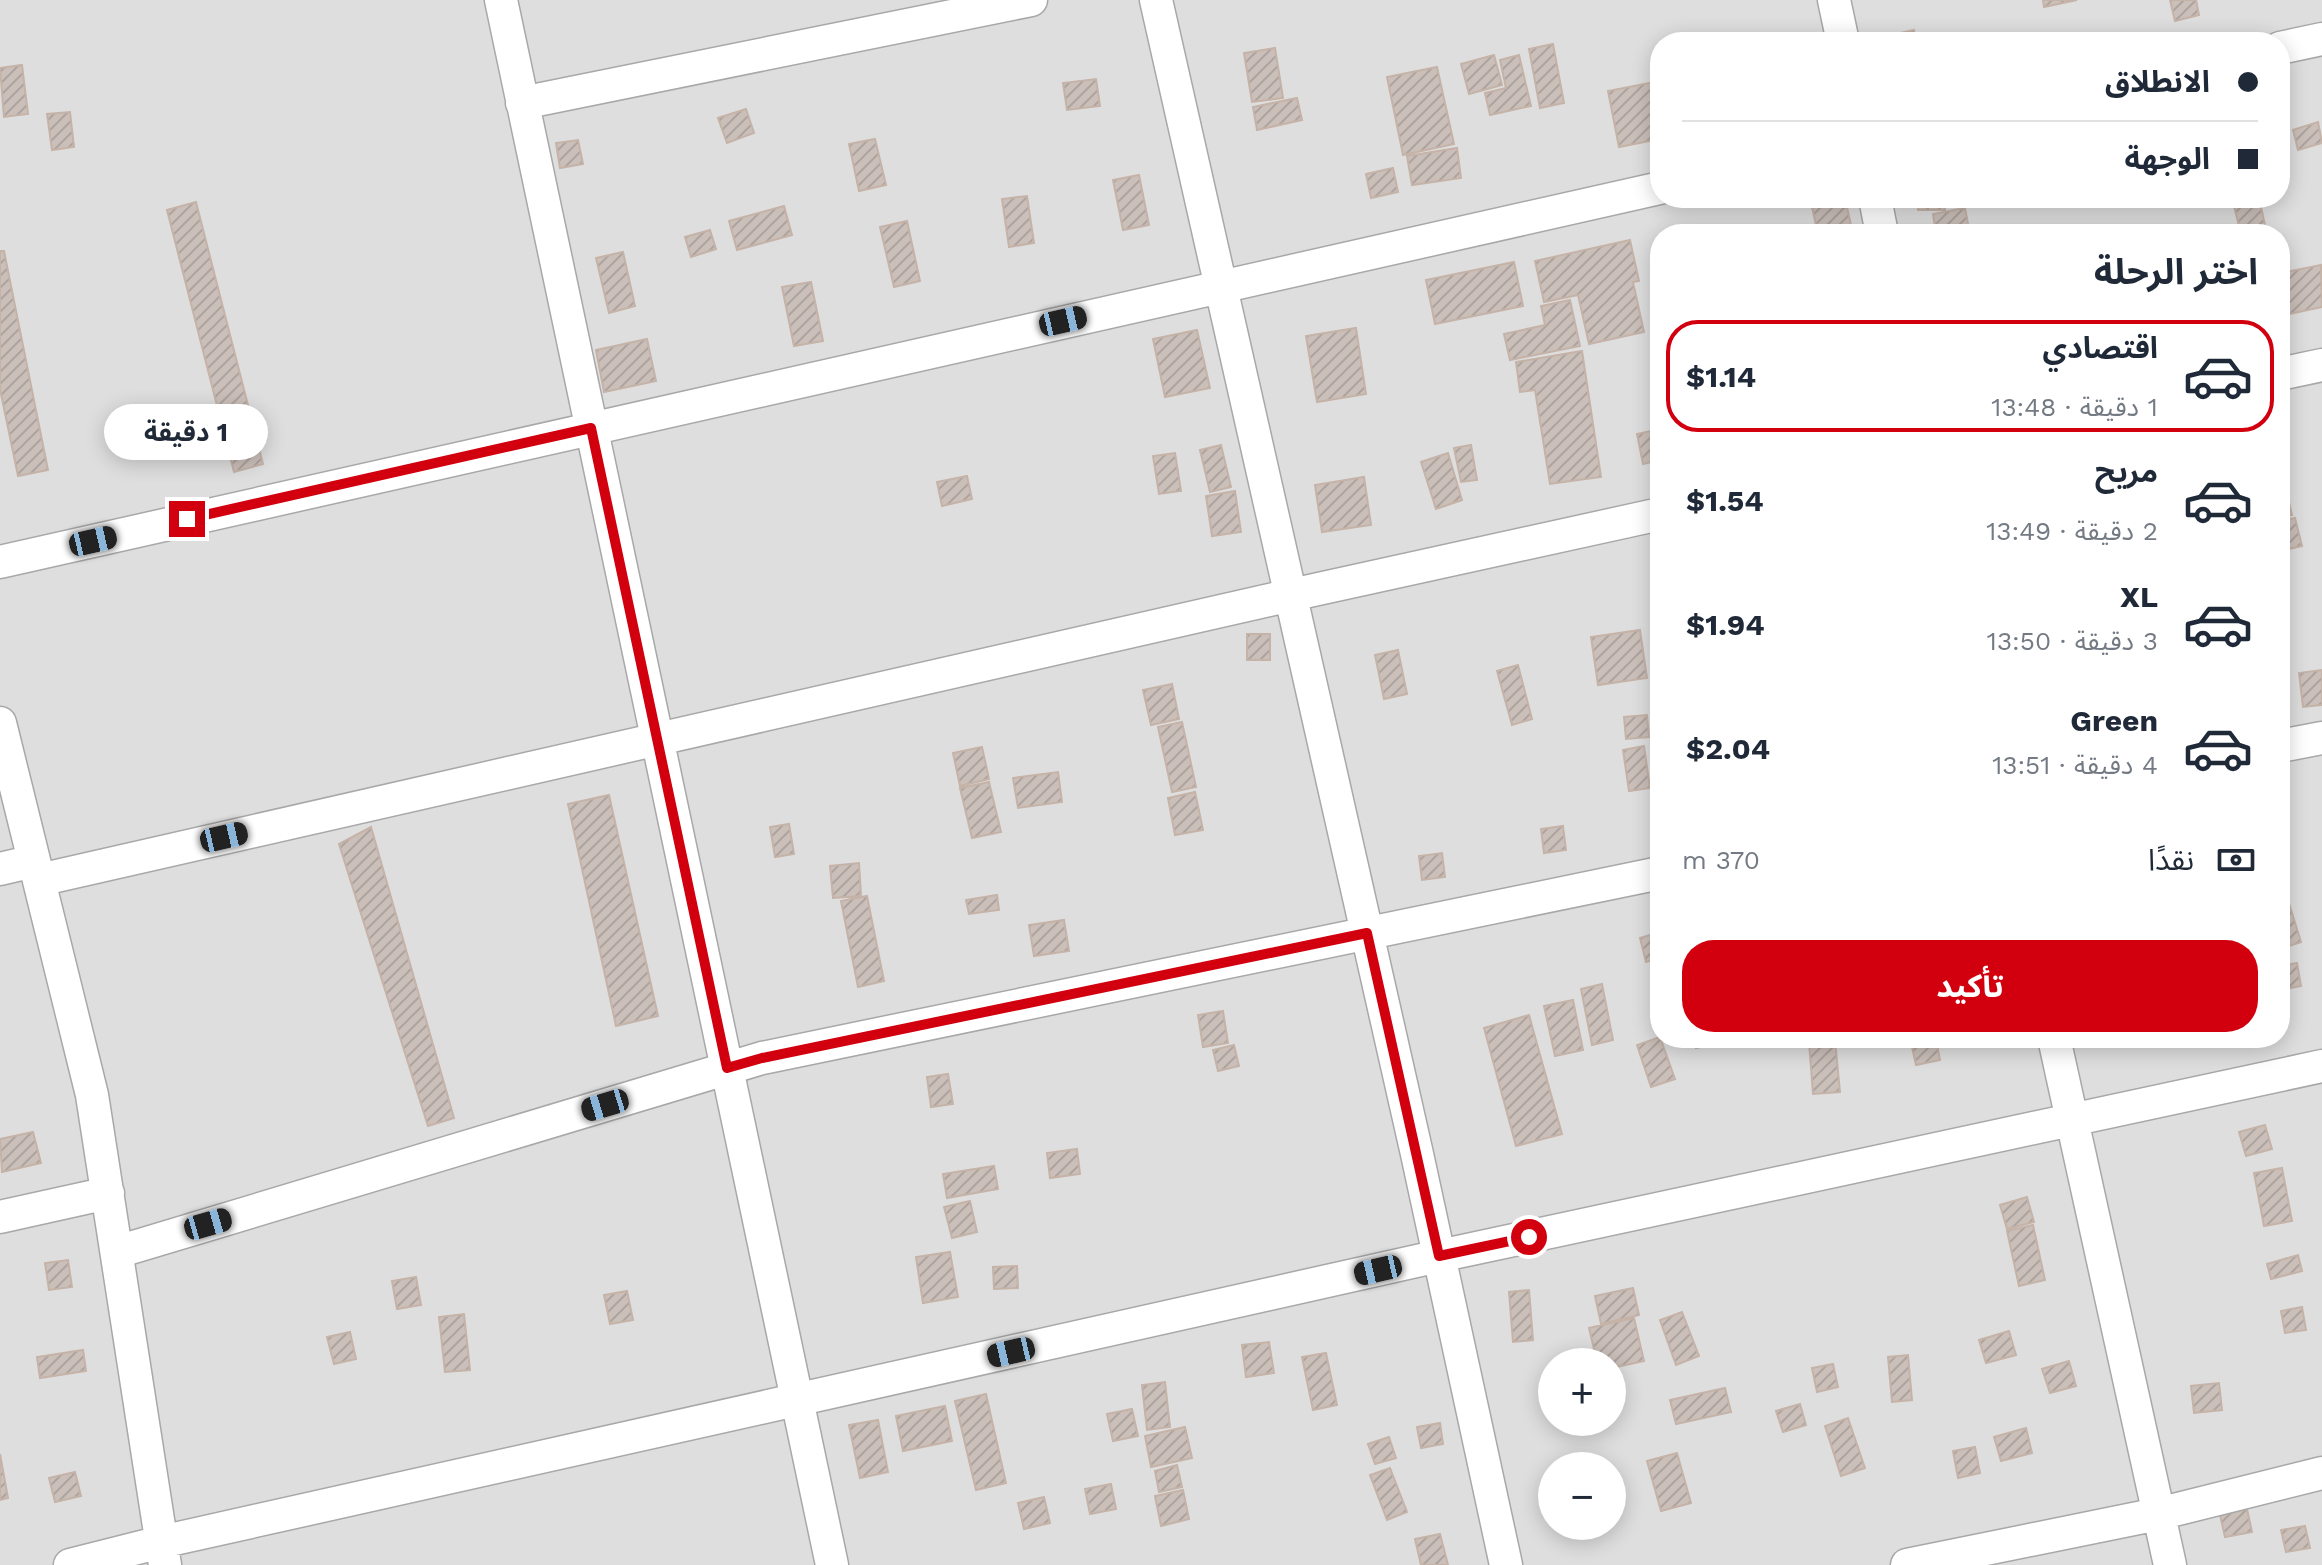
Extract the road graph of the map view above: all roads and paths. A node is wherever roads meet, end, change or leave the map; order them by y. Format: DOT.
graph roads {
  1 [pos="501,0"];
  2 [pos="1031,0"];
  3 [pos="1156,0"];
  4 [pos="1834,0"];
  5 [pos="1841,32"];
  6 [pos="2322,39"];
  7 [pos="2290,46"];
  8 [pos="522,103"];
  9 [pos="1650,190"];
  10 [pos="1221,286"];
  11 [pos="2322,365"];
  12 [pos="2290,372"];
  13 [pos="591,428"];
  14 [pos="1650,516"];
  15 [pos="0,562"];
  16 [pos="1291,595"];
  17 [pos="0,723"];
  18 [pos="2322,738"];
  19 [pos="657,739"];
  20 [pos="2290,744"];
  21 [pos="0,869"];
  22 [pos="36,870"];
  23 [pos="1650,875"];
  24 [pos="1367,933"];
  25 [pos="2056,1048"];
  26 [pos="2322,1066"];
  27 [pos="727,1068"];
  28 [pos="2072,1120"];
  29 [pos="108,1193"];
  30 [pos="0,1217"];
  31 [pos="117,1252"];
  32 [pos="1439,1256"];
  33 [pos="797,1400"];
  34 [pos="2322,1473"];
  35 [pos="2158,1514"];
  36 [pos="163,1554"];
  37 [pos="70,1565"];
  38 [pos="832,1565"];
  39 [pos="1506,1565"];
  40 [pos="1907,1565"];
  41 [pos="2170,1565"];
  1 -- 8 [label="street"];
  2 -- 8 [label="street"];
  3 -- 10 [label="street"];
  4 -- 5 [label="street"];
  6 -- 7 [label="street"];
  8 -- 13 [label="street"];
  9 -- 10 [label="street"];
  10 -- 13 [label="street"];
  10 -- 16 [label="street"];
  11 -- 12 [label="street"];
  13 -- 15 [label="street"];
  13 -- 19 [label="street"];
  14 -- 16 [label="street"];
  16 -- 19 [label="street"];
  16 -- 24 [label="street"];
  17 -- 22 [label="street"];
  18 -- 20 [label="street"];
  19 -- 22 [label="street"];
  19 -- 27 [label="street"];
  21 -- 22 [label="street"];
  22 -- 29 [label="street"];
  23 -- 24 [label="street"];
  24 -- 27 [label="street"];
  24 -- 32 [label="street"];
  25 -- 28 [label="street"];
  26 -- 28 [label="street"];
  27 -- 31 [label="street"];
  27 -- 33 [label="street"];
  28 -- 32 [label="street"];
  28 -- 35 [label="street"];
  29 -- 30 [label="street"];
  29 -- 31 [label="street"];
  31 -- 36 [label="street"];
  32 -- 33 [label="street"];
  32 -- 39 [label="street"];
  33 -- 36 [label="street"];
  33 -- 38 [label="street"];
  34 -- 35 [label="street"];
  35 -- 40 [label="street"];
  35 -- 41 [label="street"];
  36 -- 37 [label="street"];
}
